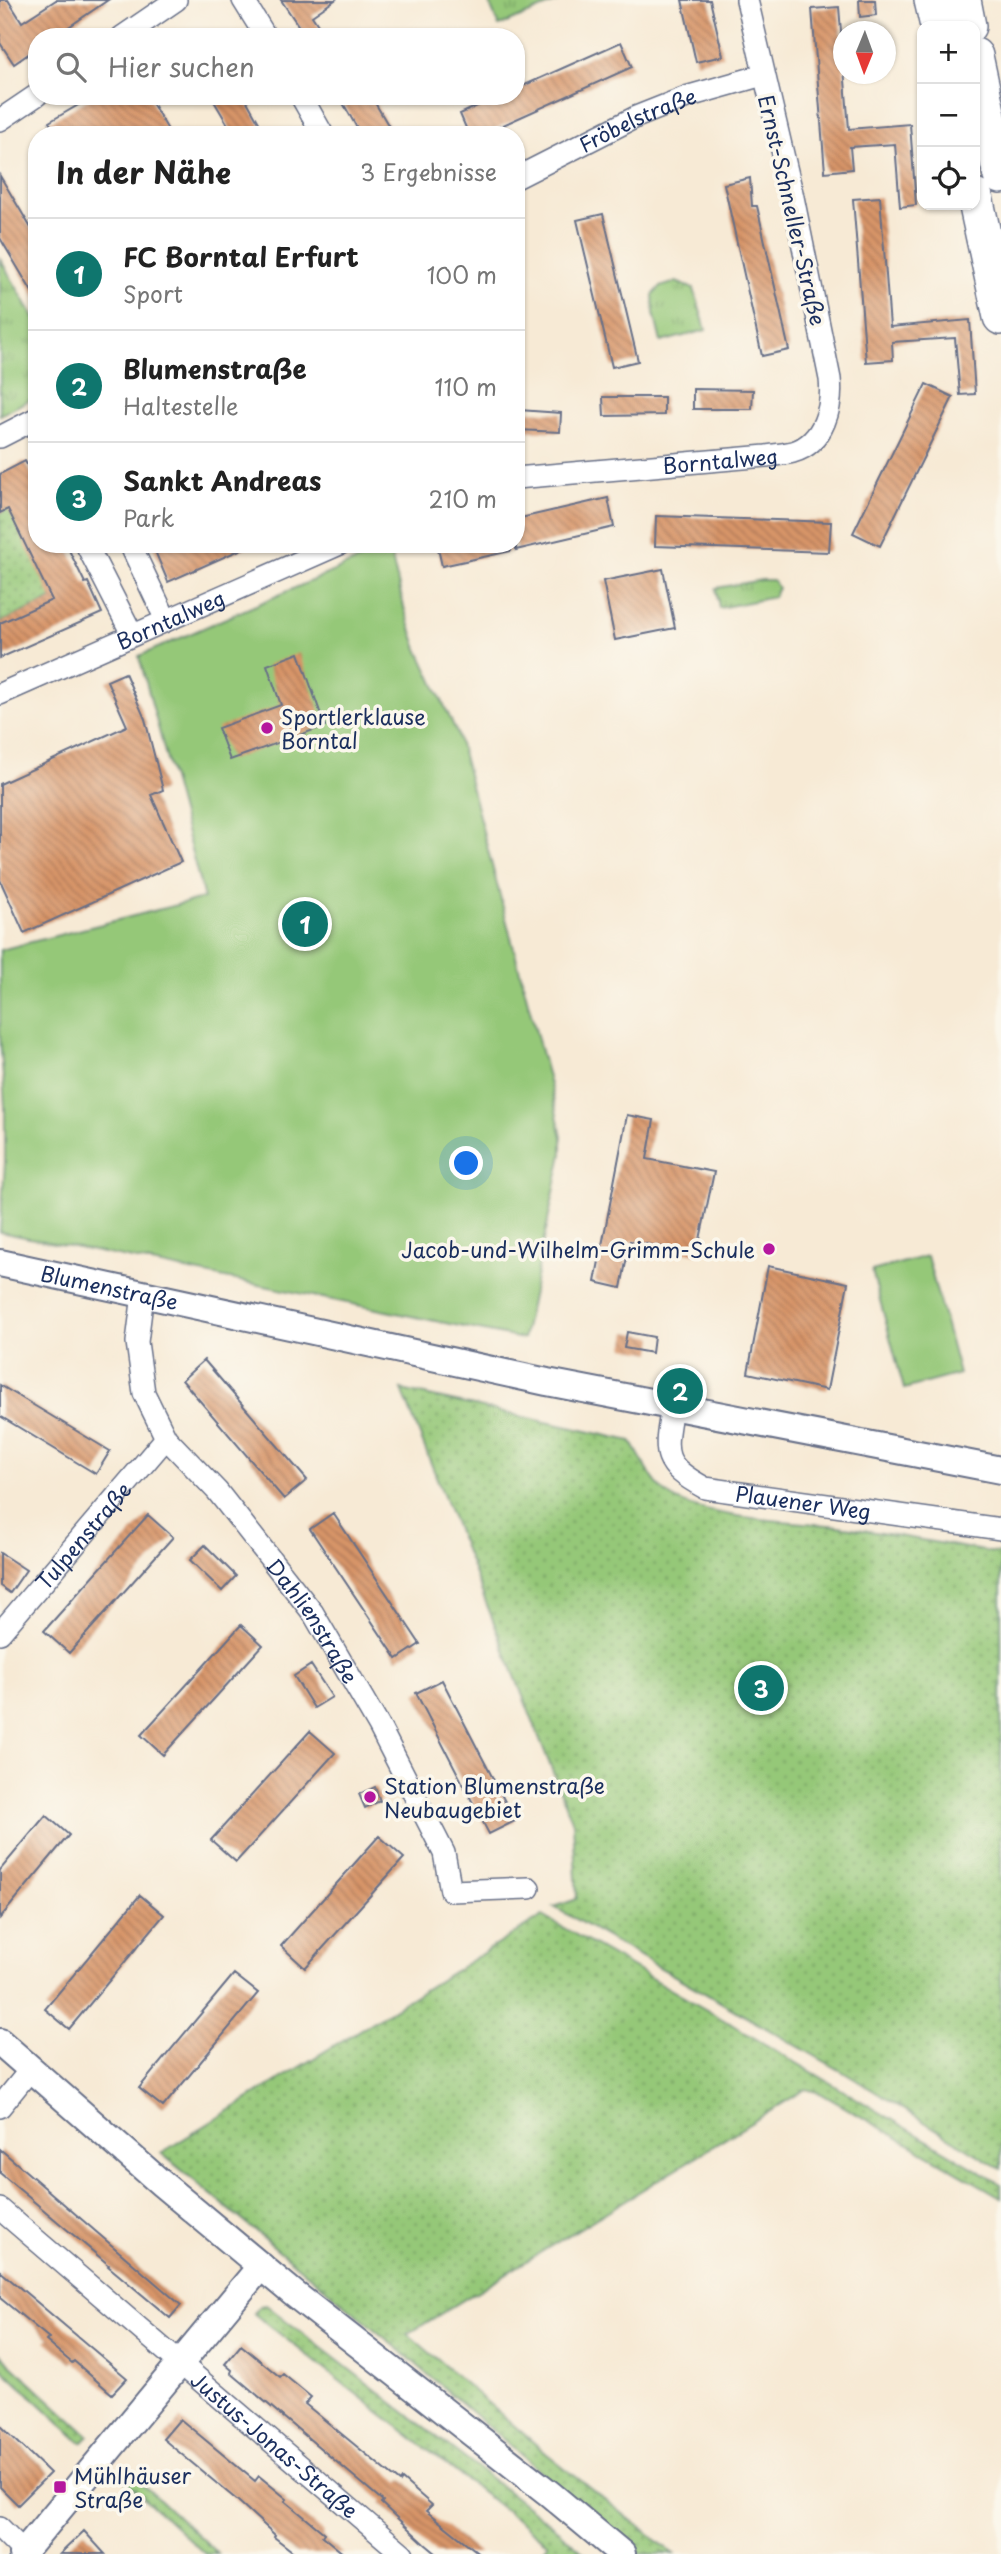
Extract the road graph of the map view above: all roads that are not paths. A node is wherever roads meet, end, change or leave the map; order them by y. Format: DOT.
graph roads {
  1 [pos="176,0"];
  2 [pos="243,0"];
  3 [pos="747,0"];
  4 [pos="932,0"];
  5 [pos="962,0"];
  6 [pos="937,21"];
  7 [pos="967,21"];
  8 [pos="134,28"];
  9 [pos="260,28"];
  10 [pos="763,75"];
  11 [pos="980,79"];
  12 [pos="28,99"];
  13 [pos="306,105"];
  14 [pos="3,110"];
  15 [pos="318,126"];
  16 [pos="525,173"];
  17 [pos="1001,176"];
  18 [pos="978,210"];
  19 [pos="1001,317"];
  20 [pos="826,420"];
  21 [pos="28,429"];
  22 [pos="0,437"];
  23 [pos="525,477"];
  24 [pos="91,553"];
  25 [pos="134,553"];
  26 [pos="319,553"];
  27 [pos="166,620"];
  28 [pos="132,634"];
  29 [pos="0,694"];
  30 [pos="0,1263"];
  31 [pos="143,1294"];
  32 [pos="672,1407"];
  33 [pos="166,1438"];
  34 [pos="1001,1469"];
  35 [pos="1001,1528"];
  36 [pos="0,1633"];
  37 [pos="529,1888"];
  38 [pos="0,2042"];
  39 [pos="30,2070"];
  40 [pos="0,2106"];
  41 [pos="0,2208"];
  42 [pos="261,2266"];
  43 [pos="180,2364"];
  44 [pos="0,2528"];
  45 [pos="24,2553"];
  46 [pos="403,2554"];
  47 [pos="622,2554"];
  1 -- 8 [label="street"];
  2 -- 9 [label="street"];
  3 -- 10 [label="street, Ernst-Schneller-Straße"];
  4 -- 6 [label="highway"];
  5 -- 7 [label="highway"];
  10 -- 16 [label="street, Fröbelstraße"];
  10 -- 20 [label="street, Ernst-Schneller-Straße"];
  11 -- 17 [label="highway"];
  12 -- 14 [label="street"];
  13 -- 15 [label="street"];
  18 -- 19 [label="highway"];
  20 -- 23 [label="street, Borntalweg"];
  21 -- 22 [label="street"];
  24 -- 28 [label="street"];
  25 -- 27 [label="street"];
  26 -- 27 [label="street, Borntalweg"];
  27 -- 28 [label="street, Borntalweg"];
  28 -- 29 [label="street, Borntalweg"];
  30 -- 31 [label="street, Blumenstraße"];
  31 -- 32 [label="street, Blumenstraße"];
  31 -- 33 [label="street, Dahlienstraße"];
  32 -- 34 [label="street, Blumenstraße"];
  32 -- 35 [label="street, Plauener Weg"];
  33 -- 36 [label="street, Tulpenstraße"];
  33 -- 37 [label="street, Dahlienstraße"];
  38 -- 39 [label="street"];
  39 -- 40 [label="street"];
  39 -- 42 [label="street"];
  41 -- 43 [label="street, Justus-Jonas-Straße"];
  42 -- 43 [label="street"];
  42 -- 47 [label="street"];
  43 -- 45 [label="street"];
  43 -- 46 [label="street, Justus-Jonas-Straße"];
  44 -- 45 [label="street"];
}
